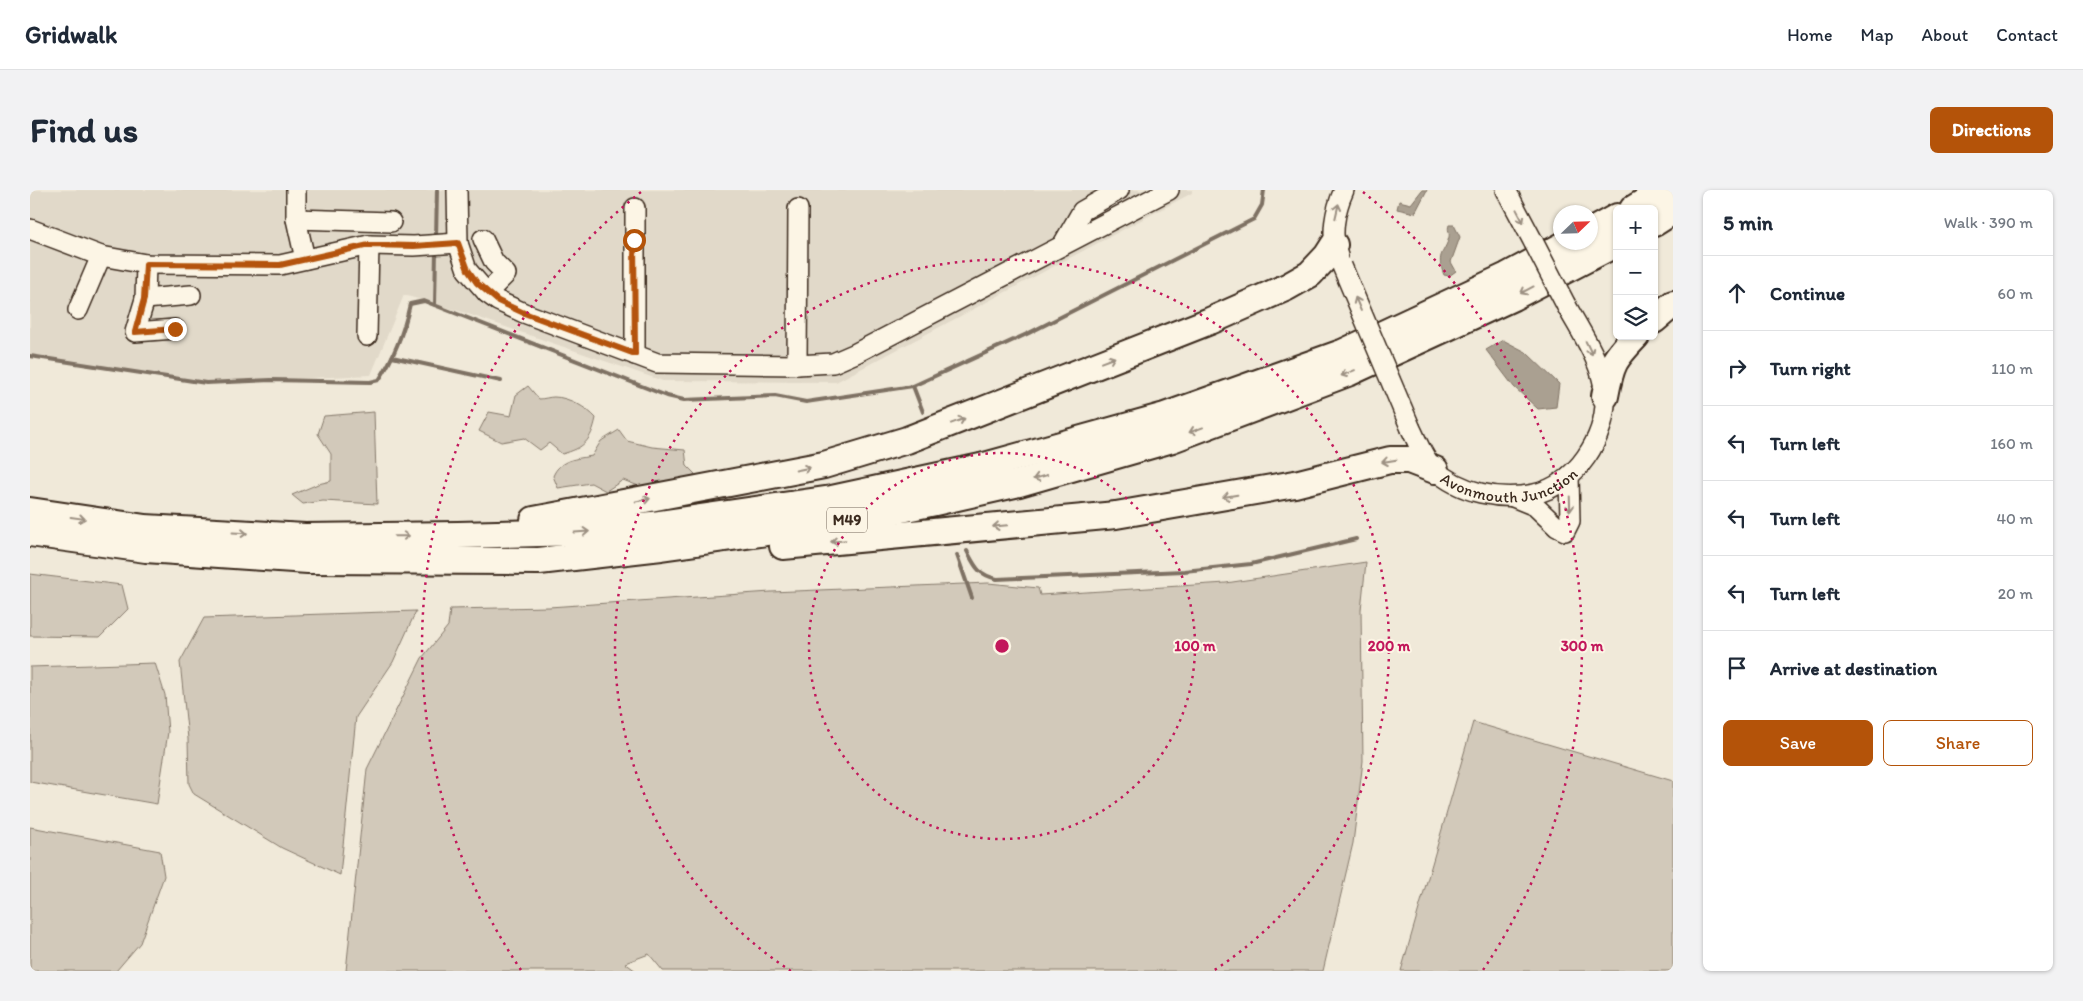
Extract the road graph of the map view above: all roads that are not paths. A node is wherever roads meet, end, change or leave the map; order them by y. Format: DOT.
graph roads {
  1 [pos="296,190"];
  2 [pos="457,190"];
  3 [pos="1119,190"];
  4 [pos="1169,190"];
  5 [pos="1344,190"];
  6 [pos="1506,190"];
  7 [pos="1664,190"];
  8 [pos="1640,205"];
  9 [pos="635,208"];
  10 [pos="798,209"];
  11 [pos="1673,211"];
  12 [pos="296,219"];
  13 [pos="1613,220"];
  14 [pos="1658,220"];
  15 [pos="390,222"];
  16 [pos="1598,228"];
  17 [pos="30,229"];
  18 [pos="483,239"];
  19 [pos="458,243"];
  20 [pos="1062,244"];
  21 [pos="369,245"];
  22 [pos="1613,245"];
  23 [pos="1555,250"];
  24 [pos="101,256"];
  25 [pos="1338,256"];
  26 [pos="305,259"];
  27 [pos="146,264"];
  28 [pos="486,293"];
  29 [pos="191,295"];
  30 [pos="144,299"];
  31 [pos="1673,304"];
  32 [pos="78,310"];
  33 [pos="1658,317"];
  34 [pos="175,329"];
  35 [pos="367,336"];
  36 [pos="1632,340"];
  37 [pos="635,354"];
  38 [pos="797,365"];
  39 [pos="1605,396"];
  40 [pos="1435,470"];
  41 [pos="1569,476"];
  42 [pos="1509,496"];
  43 [pos="30,511"];
  44 [pos="30,533"];
  45 [pos="458,535"];
  46 [pos="539,561"];
  1 -- 12 [label="street"];
  2 -- 19 [label="street"];
  3 -- 20 [label="street"];
  4 -- 20 [label="street"];
  25 -- 5 [label="street, Avonmouth Junction, one-way"];
  6 -- 39 [label="street, Avonmouth Junction, one-way, bridge"];
  7 -- 8 [label="highway"];
  9 -- 37 [label="street"];
  10 -- 38 [label="street"];
  11 -- 14 [label="highway"];
  12 -- 15 [label="street"];
  12 -- 26 [label="street"];
  13 -- 16 [label="highway"];
  17 -- 24 [label="street"];
  18 -- 28 [label="street"];
  19 -- 21 [label="street"];
  19 -- 28 [label="street"];
  20 -- 38 [label="street"];
  21 -- 26 [label="street"];
  21 -- 35 [label="street"];
  22 -- 46 [label="highway, M49, one-way"];
  45 -- 23 [label="highway, M49, one-way"];
  24 -- 27 [label="street"];
  24 -- 32 [label="street"];
  40 -- 25 [label="street, Avonmouth Junction, one-way, bridge"];
  45 -- 25 [label="highway, M49, one-way"];
  26 -- 27 [label="street"];
  27 -- 30 [label="street"];
  28 -- 37 [label="street"];
  29 -- 30 [label="street"];
  30 -- 34 [label="street"];
  31 -- 33 [label="highway"];
  36 -- 39 [label="highway"];
  37 -- 38 [label="street"];
  39 -- 41 [label="street, Avonmouth Junction"];
  40 -- 42 [label="street, Avonmouth Junction"];
  40 -- 46 [label="highway, M49, one-way"];
  41 -- 42 [label="street, Avonmouth Junction"];
  41 -- 42 [label="street, one-way"];
  43 -- 45 [label="highway, M49, one-way"];
  44 -- 46 [label="highway, M49"];
}
